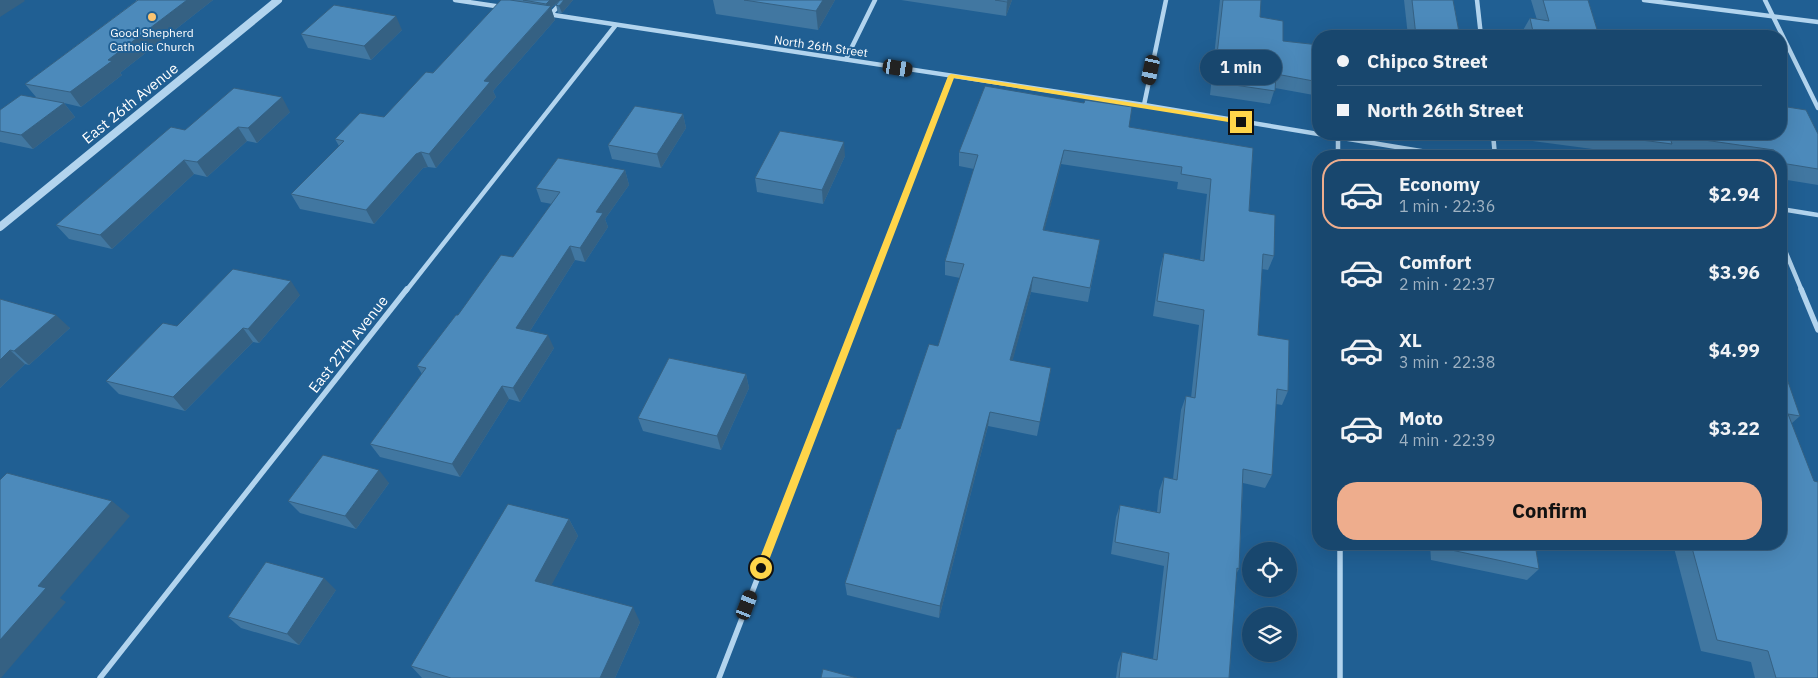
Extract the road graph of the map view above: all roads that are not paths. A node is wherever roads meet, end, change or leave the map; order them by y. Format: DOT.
graph roads {
  1 [pos="278,0"];
  2 [pos="455,0"];
  3 [pos="564,0"];
  4 [pos="875,0"];
  5 [pos="1166,0"];
  6 [pos="1477,0"];
  7 [pos="1644,0"];
  8 [pos="1765,0"];
  9 [pos="512,9"];
  10 [pos="540,13"];
  11 [pos="550,14"];
  12 [pos="1772,16"];
  13 [pos="1818,22"];
  14 [pos="615,26"];
  15 [pos="1480,30"];
  16 [pos="1779,30"];
  17 [pos="1787,46"];
  18 [pos="846,60"];
  19 [pos="951,76"];
  20 [pos="1144,105"];
  21 [pos="1818,108"];
  22 [pos="1312,134"];
  23 [pos="1345,140"];
  24 [pos="1411,150"];
  25 [pos="1787,210"];
  26 [pos="1818,214"];
  27 [pos="0,227"];
  28 [pos="1787,255"];
  29 [pos="1818,330"];
  30 [pos="1340,550"];
  31 [pos="100,678"];
  32 [pos="719,678"];
  33 [pos="1340,678"];
  1 -- 27 [label="street, East 26th Avenue"];
  2 -- 9 [label="street"];
  3 -- 11 [label="street"];
  4 -- 18 [label="street"];
  5 -- 20 [label="street"];
  6 -- 15 [label="street"];
  7 -- 12 [label="street"];
  8 -- 12 [label="street"];
  10 -- 11 [label="street, North 26th Street"];
  11 -- 14 [label="street, North 26th Street"];
  12 -- 13 [label="street"];
  12 -- 16 [label="street"];
  14 -- 18 [label="street, North 26th Street"];
  14 -- 31 [label="street, East 27th Avenue"];
  17 -- 21 [label="street"];
  18 -- 19 [label="street, North 26th Street"];
  19 -- 20 [label="street, North 26th Street"];
  19 -- 32 [label="street"];
  20 -- 22 [label="street, North 26th Street"];
  23 -- 24 [label="street, North 26th Street"];
  25 -- 26 [label="street"];
  28 -- 29 [label="street"];
  30 -- 33 [label="street"];
}
